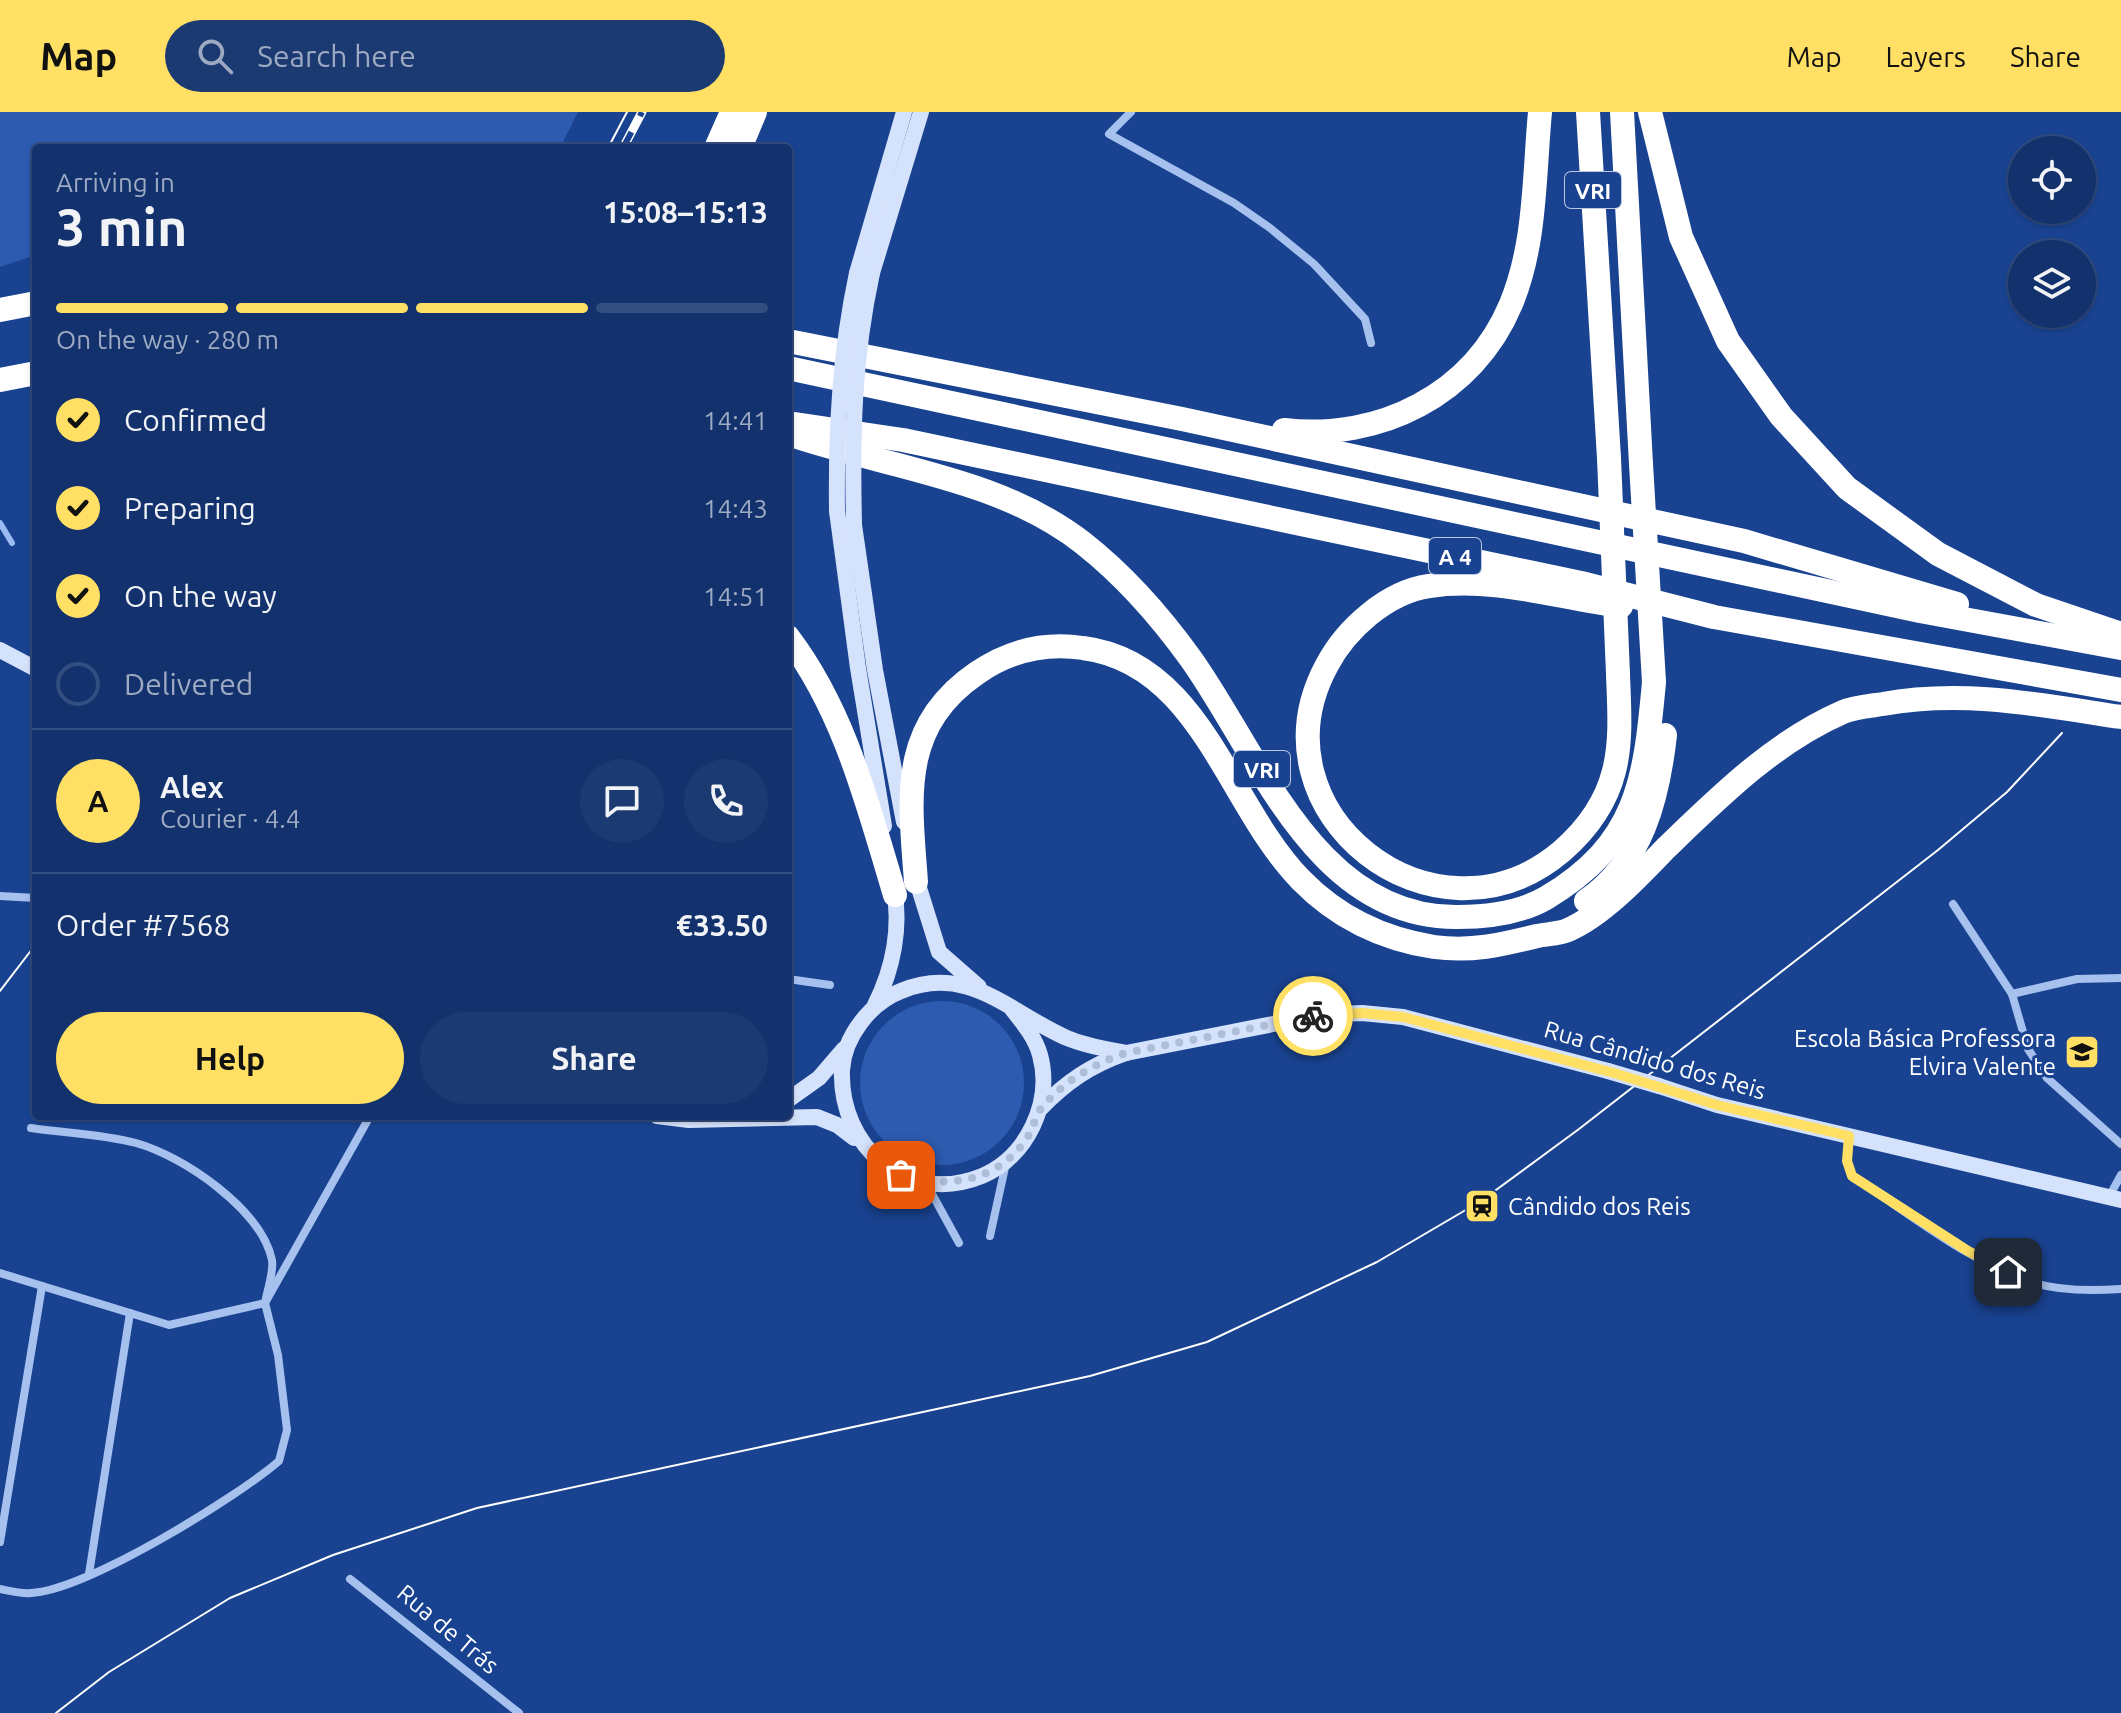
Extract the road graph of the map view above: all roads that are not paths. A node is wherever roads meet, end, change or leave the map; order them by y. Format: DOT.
graph roads {
  1 [pos="732,112"];
  2 [pos="755,112"];
  3 [pos="904,112"];
  4 [pos="921,112"];
  5 [pos="1131,112"];
  6 [pos="1540,112"];
  7 [pos="1588,112"];
  8 [pos="1622,112"];
  9 [pos="1650,112"];
  10 [pos="718,144"];
  11 [pos="742,144"];
  12 [pos="864,273"];
  13 [pos="32,304"];
  14 [pos="0,310"];
  15 [pos="792,324"];
  16 [pos="792,342"];
  17 [pos="1371,343"];
  18 [pos="819,346"];
  19 [pos="792,369"];
  20 [pos="32,374"];
  21 [pos="0,380"];
  22 [pos="1182,419"];
  23 [pos="792,424"];
  24 [pos="792,435"];
  25 [pos="1714,617"];
  26 [pos="2121,634"];
  27 [pos="2078,639"];
  28 [pos="792,642"];
  29 [pos="2121,648"];
  30 [pos="0,650"];
  31 [pos="32,667"];
  32 [pos="1654,682"];
  33 [pos="2121,690"];
  34 [pos="2121,717"];
  35 [pos="906,888"];
  36 [pos="0,896"];
  37 [pos="32,898"];
  38 [pos="1953,904"];
  39 [pos="1532,937"];
  40 [pos="2121,978"];
  41 [pos="792,980"];
  42 [pos="830,985"];
  43 [pos="983,990"];
  44 [pos="2012,994"];
  45 [pos="874,1007"];
  46 [pos="1012,1009"];
  47 [pos="851,1038"];
  48 [pos="1126,1053"];
  49 [pos="792,1097"];
  50 [pos="1040,1109"];
  51 [pos="792,1118"];
  52 [pos="368,1120"];
  53 [pos="31,1128"];
  54 [pos="1849,1136"];
  55 [pos="862,1144"];
  56 [pos="2121,1144"];
  57 [pos="1007,1161"];
  58 [pos="2121,1175"];
  59 [pos="926,1182"];
  60 [pos="2115,1198"];
  61 [pos="990,1236"];
  62 [pos="959,1243"];
  63 [pos="0,1273"];
  64 [pos="42,1286"];
  65 [pos="2121,1289"];
  66 [pos="265,1303"];
  67 [pos="130,1313"];
  68 [pos="0,1542"];
  69 [pos="89,1574"];
  70 [pos="350,1579"];
  71 [pos="0,1589"];
  72 [pos="519,1713"];
  1 -- 10 [label="highway"];
  2 -- 11 [label="highway"];
  3 -- 12 [label="main road"];
  4 -- 12 [label="main road"];
  5 -- 17 [label="street"];
  6 -- 22 [label="highway"];
  7 -- 25 [label="highway, VRI, bridge"];
  8 -- 32 [label="highway, VRI, bridge"];
  9 -- 26 [label="highway"];
  12 -- 35 [label="main road, bridge"];
  12 -- 35 [label="main road, bridge"];
  13 -- 14 [label="highway"];
  15 -- 18 [label="highway"];
  16 -- 18 [label="highway"];
  18 -- 22 [label="highway"];
  19 -- 27 [label="highway, A 4"];
  20 -- 21 [label="highway"];
  22 -- 27 [label="highway"];
  23 -- 25 [label="highway, A 4"];
  24 -- 32 [label="highway, VRI"];
  25 -- 33 [label="highway, A 4"];
  27 -- 29 [label="highway, A 4"];
  28 -- 35 [label="highway"];
  30 -- 31 [label="main road"];
  32 -- 39 [label="highway, VRI"];
  34 -- 39 [label="highway"];
  35 -- 39 [label="highway"];
  35 -- 43 [label="main road"];
  35 -- 45 [label="main road"];
  36 -- 37 [label="street"];
  38 -- 44 [label="street"];
  40 -- 44 [label="street"];
  41 -- 42 [label="street"];
  43 -- 45 [label="main road, Rua Cândido dos Reis"];
  43 -- 46 [label="main road, Rua Cândido dos Reis"];
  44 -- 56 [label="street"];
  45 -- 47 [label="main road, Rua Cândido dos Reis"];
  46 -- 48 [label="main road, Rua Cândido dos Reis"];
  46 -- 50 [label="main road, Rua Cândido dos Reis"];
  47 -- 49 [label="main road"];
  47 -- 55 [label="main road, Rua Cândido dos Reis"];
  48 -- 50 [label="main road, Rua Cândido dos Reis"];
  48 -- 54 [label="main road, Rua Cândido dos Reis, bridge"];
  50 -- 57 [label="main road, Rua Cândido dos Reis"];
  51 -- 55 [label="main road"];
  52 -- 66 [label="street"];
  53 -- 66 [label="street"];
  54 -- 60 [label="main road, Rua Cândido dos Reis"];
  54 -- 65 [label="street"];
  55 -- 59 [label="main road, Rua Cândido dos Reis"];
  57 -- 59 [label="main road, Rua Cândido dos Reis"];
  57 -- 61 [label="street"];
  58 -- 60 [label="street"];
  59 -- 62 [label="street"];
  63 -- 64 [label="street"];
  64 -- 67 [label="street"];
  64 -- 68 [label="street"];
  66 -- 67 [label="street"];
  66 -- 69 [label="street"];
  67 -- 69 [label="street"];
  69 -- 71 [label="street"];
  70 -- 72 [label="street, Rua de Trás"];
}
